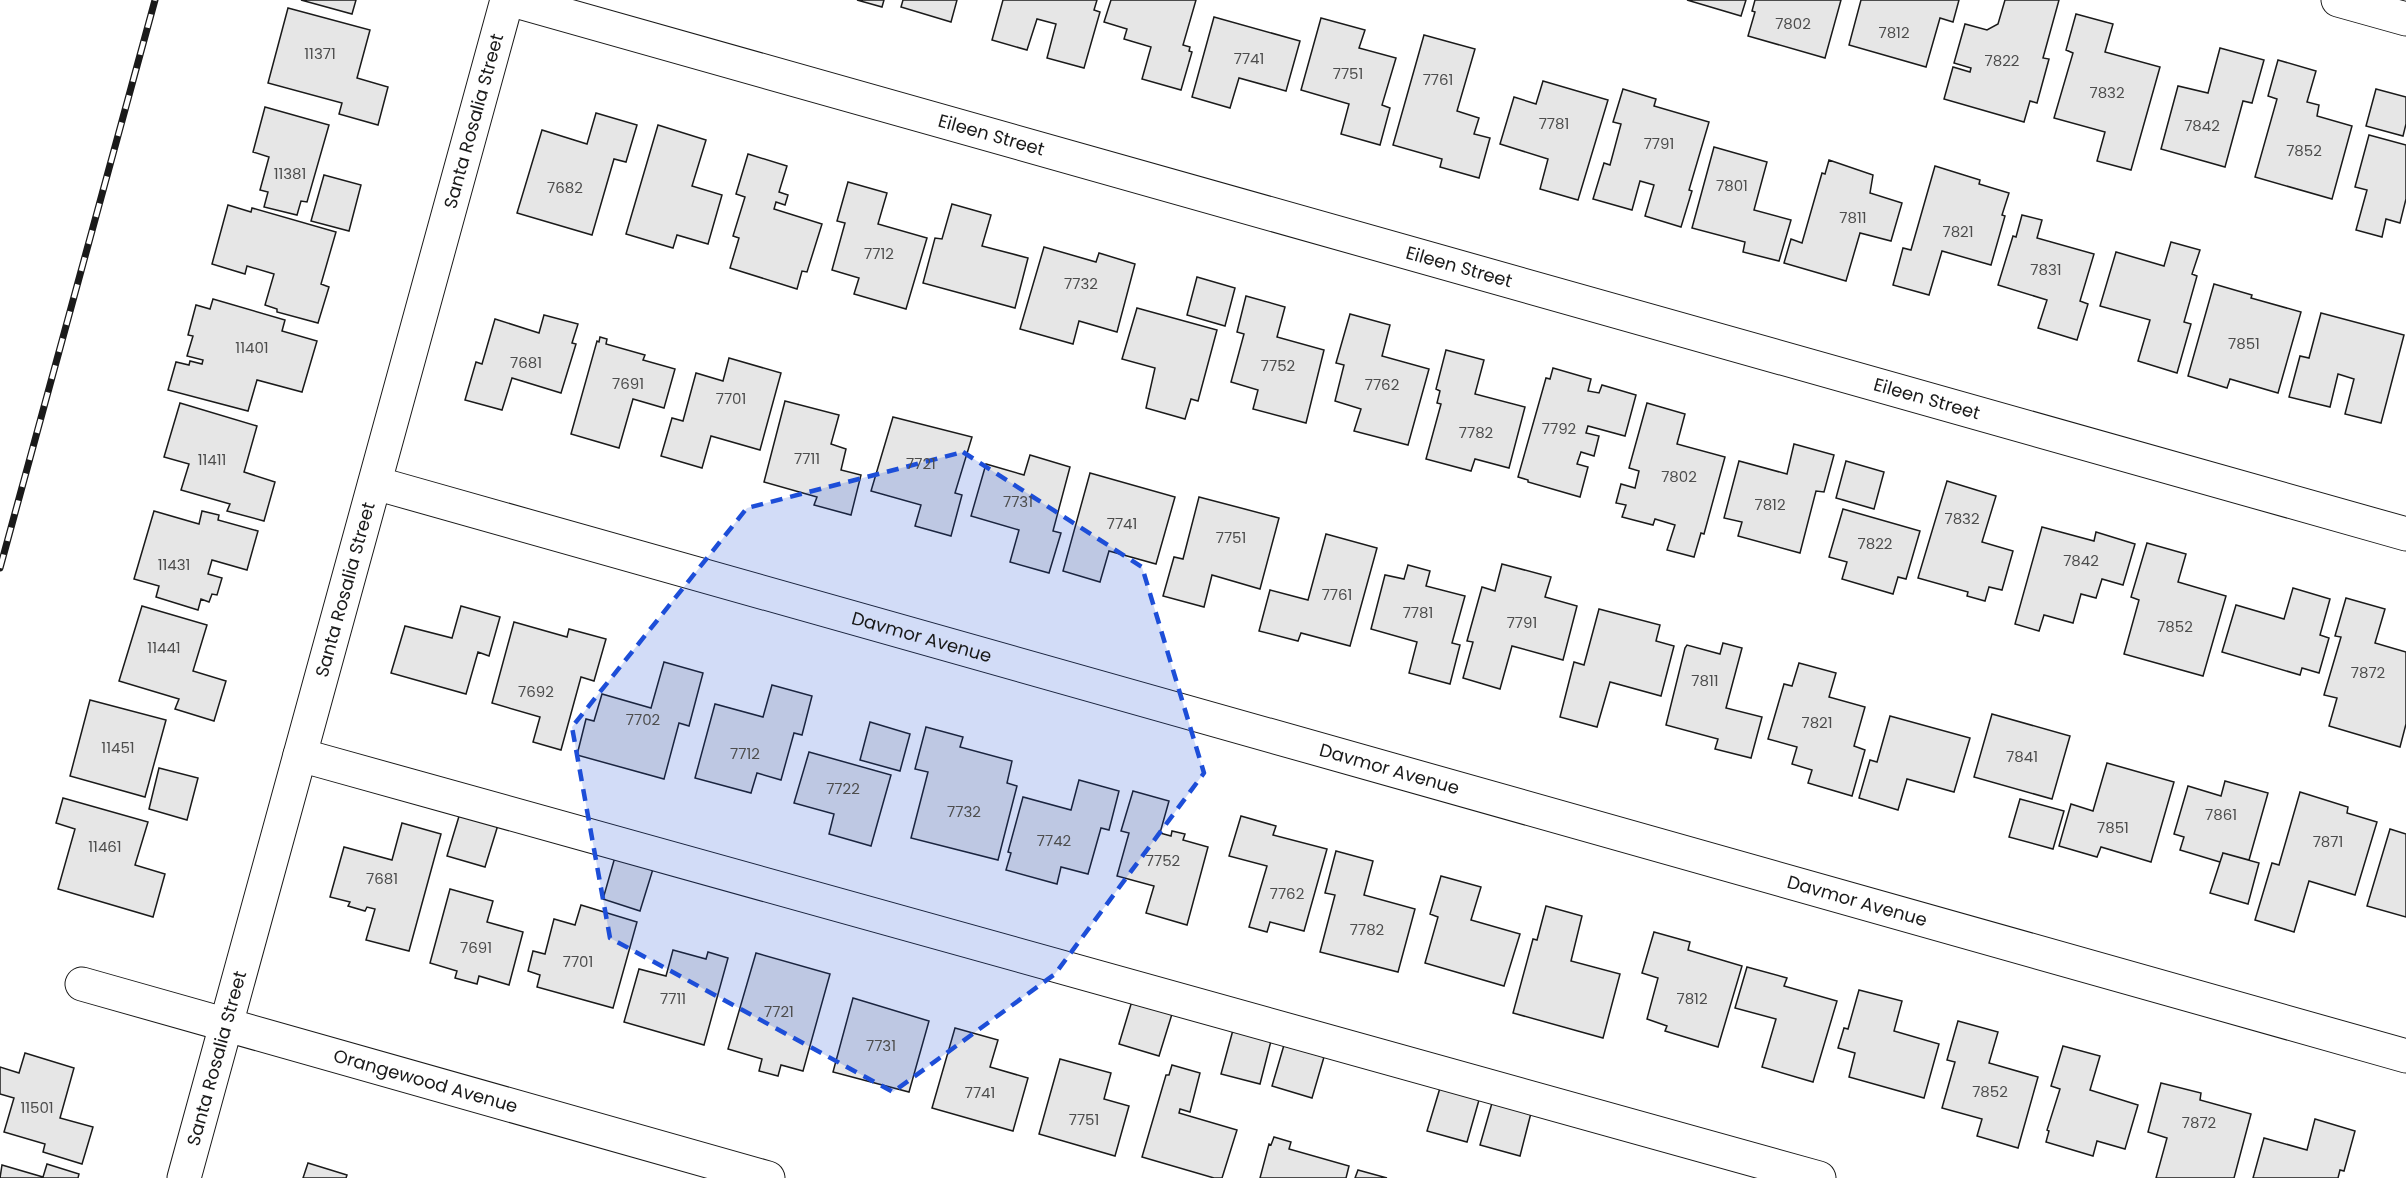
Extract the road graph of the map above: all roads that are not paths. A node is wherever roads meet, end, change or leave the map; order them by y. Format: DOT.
graph roads {
  1 [pos="507,0"];
  2 [pos="512,0"];
  3 [pos="2338,0"];
  4 [pos="2406,19"];
  5 [pos="375,483"];
  6 [pos="2406,534"];
  7 [pos="300,755"];
  8 [pos="82,984"];
  9 [pos="226,1023"];
  10 [pos="2406,1056"];
  11 [pos="184,1178"];
  12 [pos="768,1178"];
  13 [pos="1819,1178"];
  1 -- 5 [label="street, Santa Rosalia Street"];
  2 -- 6 [label="street, Eileen Street"];
  3 -- 4 [label="street"];
  5 -- 7 [label="street, Santa Rosalia Street"];
  5 -- 10 [label="street, Davmor Avenue"];
  7 -- 9 [label="street, Santa Rosalia Street"];
  7 -- 13 [label="street"];
  8 -- 9 [label="street, Orangewood Avenue"];
  9 -- 11 [label="street, Santa Rosalia Street"];
  9 -- 12 [label="street, Orangewood Avenue"];
}
